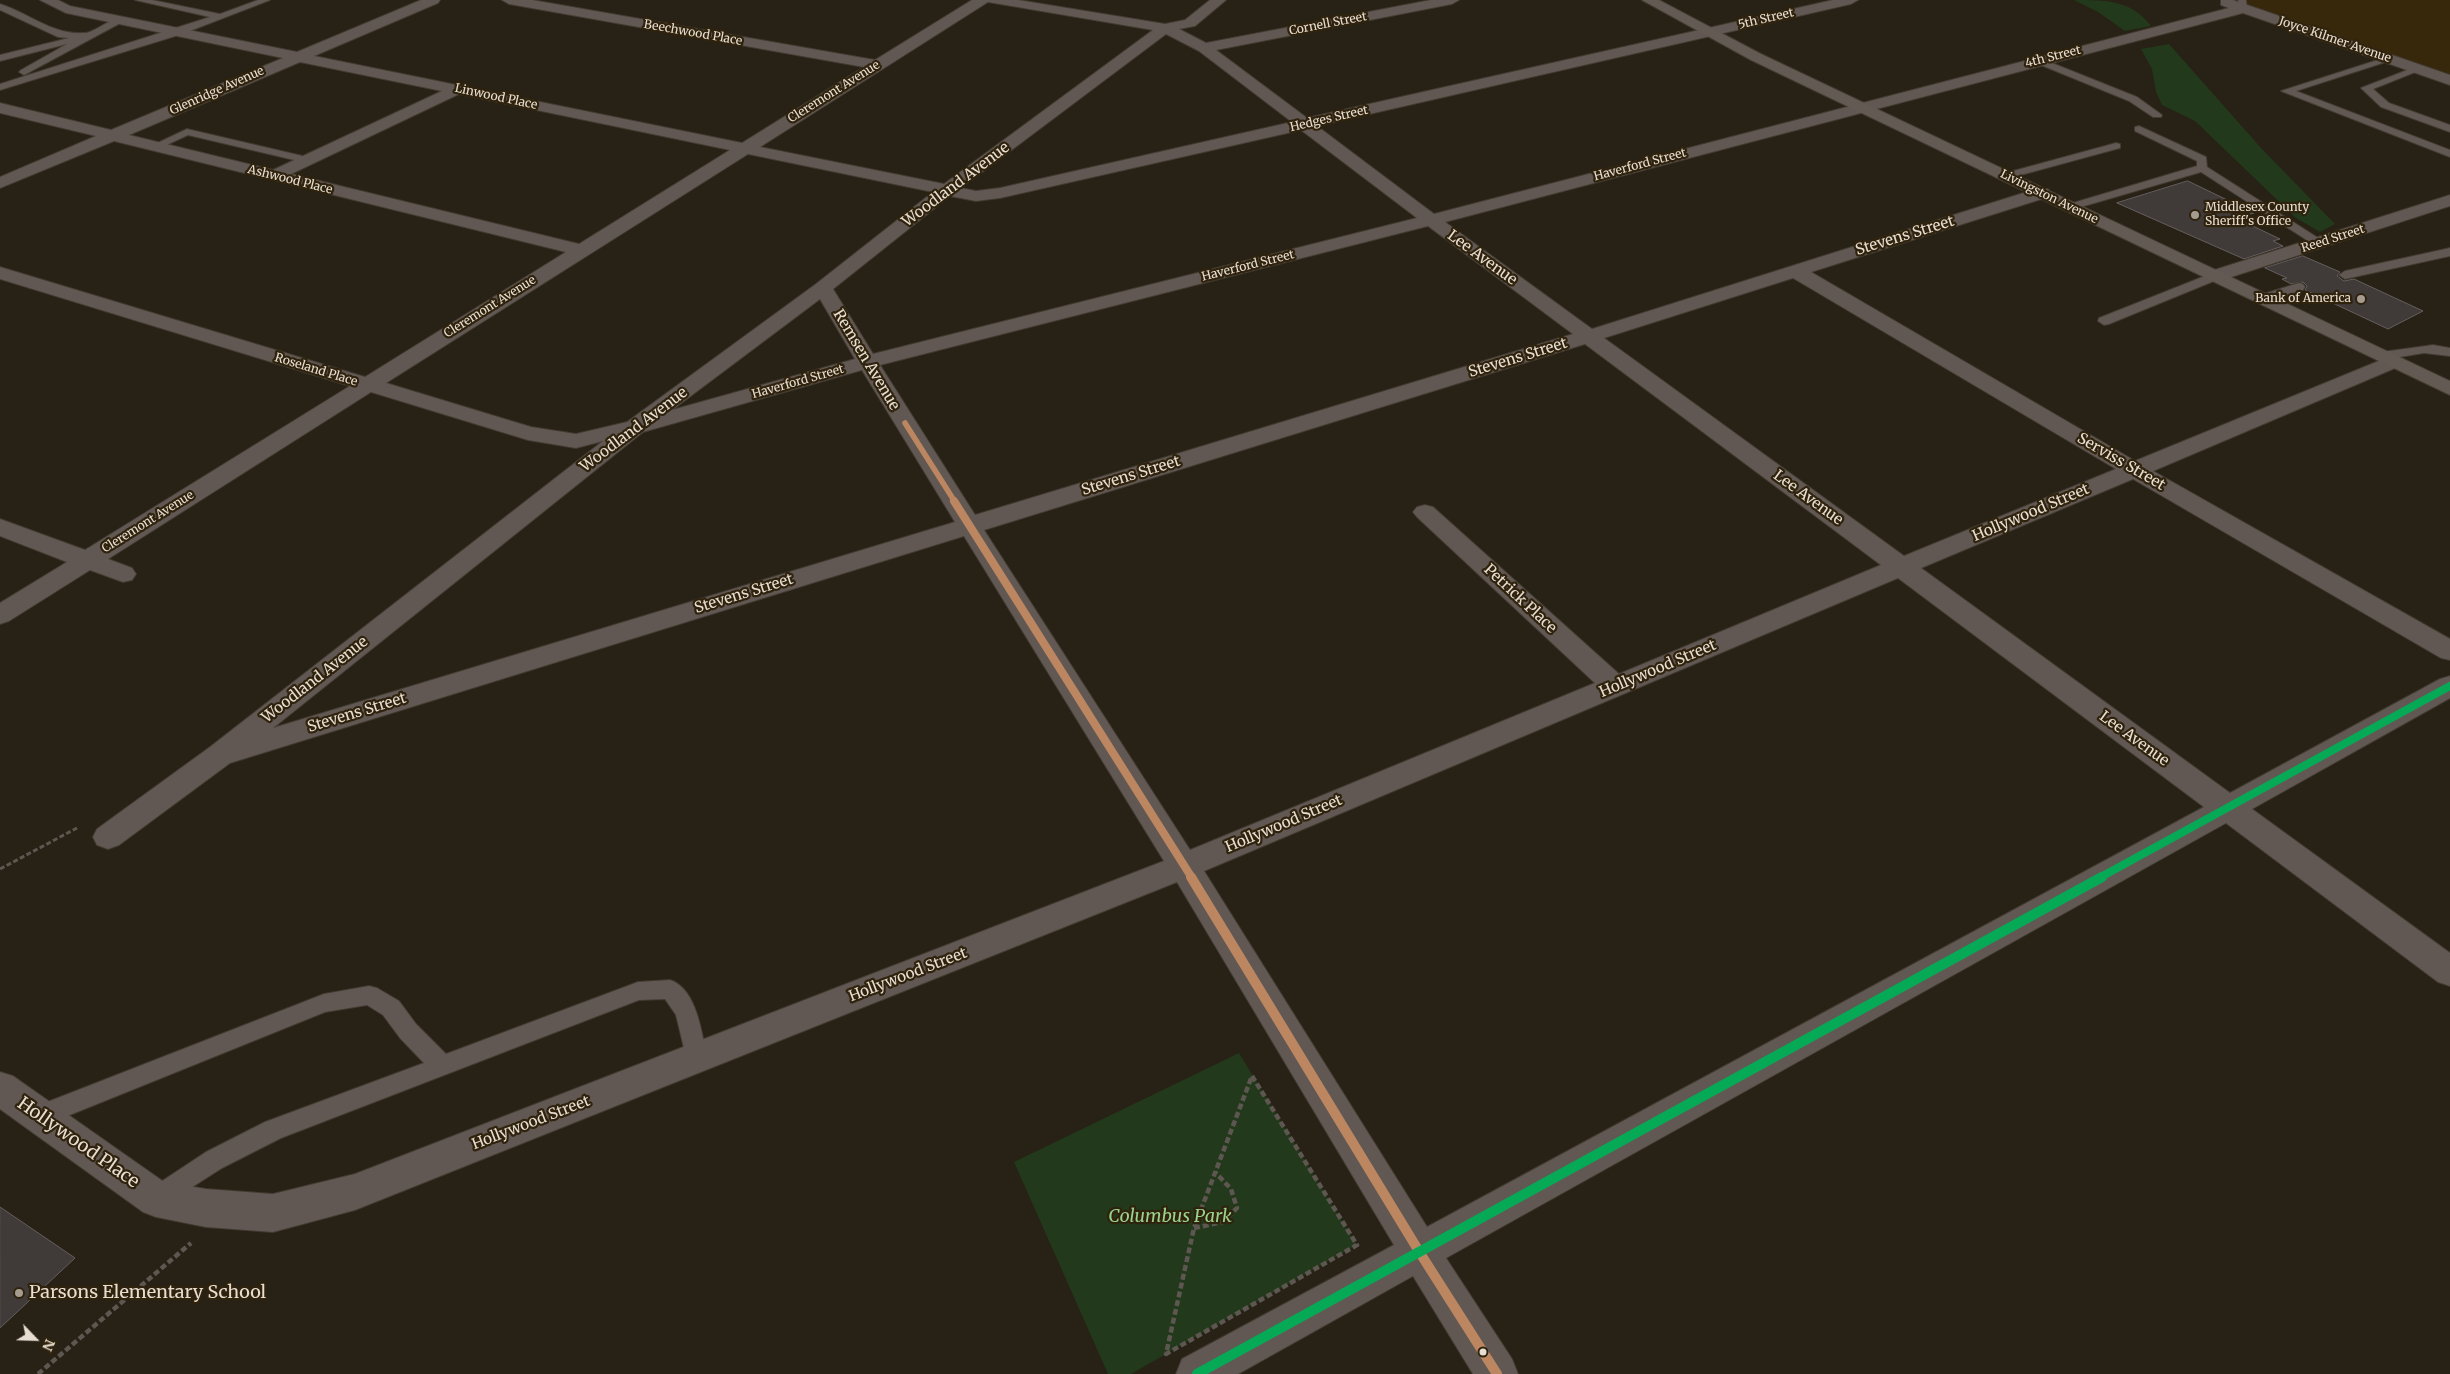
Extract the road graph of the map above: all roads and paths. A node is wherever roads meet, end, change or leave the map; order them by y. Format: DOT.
graph roads {
  1 [pos="52,0"];
  2 [pos="139,0"];
  3 [pos="266,0"];
  4 [pos="434,0"];
  5 [pos="509,0"];
  6 [pos="982,0"];
  7 [pos="994,0"];
  8 [pos="1219,0"];
  9 [pos="1452,0"];
  10 [pos="1649,0"];
  11 [pos="1851,0"];
  12 [pos="2220,0"];
  13 [pos="2243,4"];
  14 [pos="0,7"];
  15 [pos="1180,10"];
  16 [pos="221,17"];
  17 [pos="122,20"];
  18 [pos="1165,28"];
  19 [pos="179,32"];
  20 [pos="1710,32"];
  21 [pos="88,36"];
  22 [pos="1204,48"];
  23 [pos="297,56"];
  24 [pos="0,58"];
  25 [pos="2390,59"];
  26 [pos="2039,61"];
  27 [pos="877,65"];
  28 [pos="2418,69"];
  29 [pos="0,80"];
  30 [pos="2450,80"];
  31 [pos="0,87"];
  32 [pos="458,89"];
  33 [pos="1862,107"];
  34 [pos="0,108"];
  35 [pos="2157,115"];
  36 [pos="1304,125"];
  37 [pos="2139,129"];
  38 [pos="2450,129"];
  39 [pos="115,136"];
  40 [pos="156,146"];
  41 [pos="2116,146"];
  42 [pos="743,148"];
  43 [pos="2450,154"];
  44 [pos="307,160"];
  45 [pos="2202,168"];
  46 [pos="273,176"];
  47 [pos="2006,176"];
  48 [pos="0,183"];
  49 [pos="947,190"];
  50 [pos="2042,193"];
  51 [pos="2450,200"];
  52 [pos="2070,207"];
  53 [pos="1431,220"];
  54 [pos="2320,243"];
  55 [pos="580,250"];
  56 [pos="2450,252"];
  57 [pos="1793,270"];
  58 [pos="0,273"];
  59 [pos="2345,275"];
  60 [pos="2215,276"];
  61 [pos="2299,287"];
  62 [pos="823,288"];
  63 [pos="2261,299"];
  64 [pos="2104,322"];
  65 [pos="1589,336"];
  66 [pos="2450,352"];
  67 [pos="2387,359"];
  68 [pos="867,362"];
  69 [pos="365,385"];
  70 [pos="2450,389"];
  71 [pos="635,427"];
  72 [pos="2134,470"];
  73 [pos="1425,512"];
  74 [pos="968,525"];
  75 [pos="0,527"];
  76 [pos="88,560"];
  77 [pos="1901,567"];
  78 [pos="123,574"];
  79 [pos="0,615"];
  80 [pos="2450,651"];
  81 [pos="1615,686"];
  82 [pos="2450,686"];
  83 [pos="220,755"];
  84 [pos="2228,808"];
  85 [pos="82,826"];
  86 [pos="108,838"];
  87 [pos="1184,866"];
  88 [pos="0,869"];
  89 [pos="2450,972"];
  90 [pos="696,1058"];
  91 [pos="442,1066"];
  92 [pos="0,1088"];
  93 [pos="40,1116"];
  94 [pos="1215,1172"];
  95 [pos="156,1199"];
  96 [pos="229,1210"];
  97 [pos="1194,1228"];
  98 [pos="1420,1253"];
  99 [pos="38,1374"];
  100 [pos="1197,1374"];
  101 [pos="1497,1374"];
  1 -- 17 [label="street, Linwood Place"];
  2 -- 16 [label="lane"];
  3 -- 16 [label="lane"];
  4 -- 23 [label="street, Glenridge Avenue"];
  5 -- 27 [label="street, Beechwood Place"];
  6 -- 27 [label="street, Cleremont Avenue"];
  7 -- 18 [label="street"];
  8 -- 18 [label="street, Woodland Avenue"];
  9 -- 22 [label="street, Cornell Street"];
  10 -- 20 [label="main road, Livingston Avenue"];
  11 -- 20 [label="street, 5th Street"];
  12 -- 13 [label="street, Joyce Kilmer Avenue"];
  13 -- 25 [label="street, Joyce Kilmer Avenue"];
  13 -- 26 [label="street, 4th Street"];
  14 -- 21 [label="lane"];
  15 -- 18 [label="street, Woodland Avenue"];
  16 -- 19 [label="lane"];
  17 -- 19 [label="street, Linwood Place"];
  17 -- 21 [label="lane"];
  18 -- 22 [label="street, Lee Avenue"];
  18 -- 49 [label="street, Woodland Avenue"];
  19 -- 23 [label="street, Linwood Place"];
  19 -- 31 [label="lane"];
  20 -- 33 [label="main road, Livingston Avenue"];
  20 -- 36 [label="street, Hedges Street"];
  21 -- 24 [label="lane"];
  21 -- 29 [label="lane"];
  22 -- 36 [label="street, Lee Avenue"];
  23 -- 32 [label="street, Linwood Place"];
  23 -- 39 [label="street, Glenridge Avenue"];
  25 -- 28 [label="street, Joyce Kilmer Avenue"];
  25 -- 43 [label="lane"];
  26 -- 33 [label="street, 4th Street"];
  26 -- 35 [label="lane"];
  27 -- 42 [label="street, Cleremont Avenue"];
  28 -- 30 [label="street, Joyce Kilmer Avenue"];
  28 -- 38 [label="lane"];
  32 -- 42 [label="street, Linwood Place"];
  32 -- 44 [label="street"];
  33 -- 47 [label="main road, Livingston Avenue"];
  33 -- 53 [label="street, Haverford Street"];
  34 -- 39 [label="street, Ashwood Place"];
  36 -- 49 [label="street, Hedges Street"];
  36 -- 53 [label="street, Lee Avenue"];
  37 -- 45 [label="lane"];
  39 -- 40 [label="street, Ashwood Place"];
  39 -- 48 [label="street, Glenridge Avenue"];
  40 -- 44 [label="lane"];
  40 -- 46 [label="street, Ashwood Place"];
  41 -- 47 [label="lane"];
  42 -- 49 [label="street, Linwood Place"];
  42 -- 55 [label="street, Cleremont Avenue"];
  44 -- 46 [label="street"];
  45 -- 52 [label="lane"];
  45 -- 54 [label="lane"];
  46 -- 55 [label="street, Ashwood Place"];
  47 -- 50 [label="main road, Livingston Avenue"];
  49 -- 62 [label="street, Woodland Avenue"];
  50 -- 52 [label="main road, Livingston Avenue"];
  50 -- 57 [label="street, Stevens Street"];
  51 -- 54 [label="street, Reed Street"];
  52 -- 60 [label="main road, Livingston Avenue"];
  53 -- 65 [label="street, Lee Avenue"];
  53 -- 68 [label="street, Haverford Street"];
  54 -- 60 [label="street, Reed Street"];
  55 -- 69 [label="street, Cleremont Avenue"];
  56 -- 59 [label="lane"];
  57 -- 65 [label="street, Stevens Street"];
  57 -- 72 [label="street, Serviss Street"];
  58 -- 69 [label="street, Roseland Place"];
  60 -- 63 [label="main road, Livingston Avenue"];
  60 -- 64 [label="lane"];
  61 -- 63 [label="lane"];
  62 -- 68 [label="street, Remsen Avenue"];
  62 -- 71 [label="street, Woodland Avenue"];
  63 -- 67 [label="main road, Livingston Avenue"];
  65 -- 74 [label="street, Stevens Street"];
  65 -- 77 [label="street, Lee Avenue"];
  66 -- 67 [label="lane"];
  67 -- 70 [label="main road, Livingston Avenue"];
  67 -- 72 [label="street, Hollywood Street"];
  68 -- 71 [label="street, Haverford Street"];
  68 -- 74 [label="street, Remsen Avenue"];
  69 -- 71 [label="street, Roseland Place"];
  69 -- 76 [label="street, Cleremont Avenue"];
  71 -- 83 [label="street, Woodland Avenue"];
  72 -- 77 [label="street, Hollywood Street"];
  72 -- 80 [label="street, Serviss Street"];
  73 -- 81 [label="street, Petrick Place"];
  74 -- 83 [label="street, Stevens Street"];
  74 -- 87 [label="street, Remsen Avenue"];
  75 -- 76 [label="street"];
  76 -- 78 [label="street"];
  76 -- 79 [label="street, Cleremont Avenue"];
  77 -- 81 [label="street, Hollywood Street"];
  77 -- 84 [label="street, Lee Avenue"];
  81 -- 87 [label="street, Hollywood Street"];
  82 -- 84 [label="street"];
  83 -- 86 [label="street, Woodland Avenue"];
  84 -- 89 [label="street, Lee Avenue"];
  84 -- 98 [label="street"];
  85 -- 88 [label="path"];
  87 -- 90 [label="street, Hollywood Street"];
  87 -- 98 [label="street, Remsen Avenue"];
  90 -- 91 [label="lane"];
  90 -- 96 [label="street, Hollywood Street"];
  91 -- 93 [label="lane"];
  91 -- 95 [label="lane"];
  92 -- 93 [label="street, Hollywood Place"];
  93 -- 95 [label="street, Hollywood Place"];
  94 -- 97 [label="path"];
  94 -- 97 [label="path"];
  94 -- 97 [label="path"];
  95 -- 96 [label="street, Hollywood Street"];
  96 -- 99 [label="path"];
  98 -- 100 [label="street"];
  98 -- 101 [label="street, Remsen Avenue"];
}
